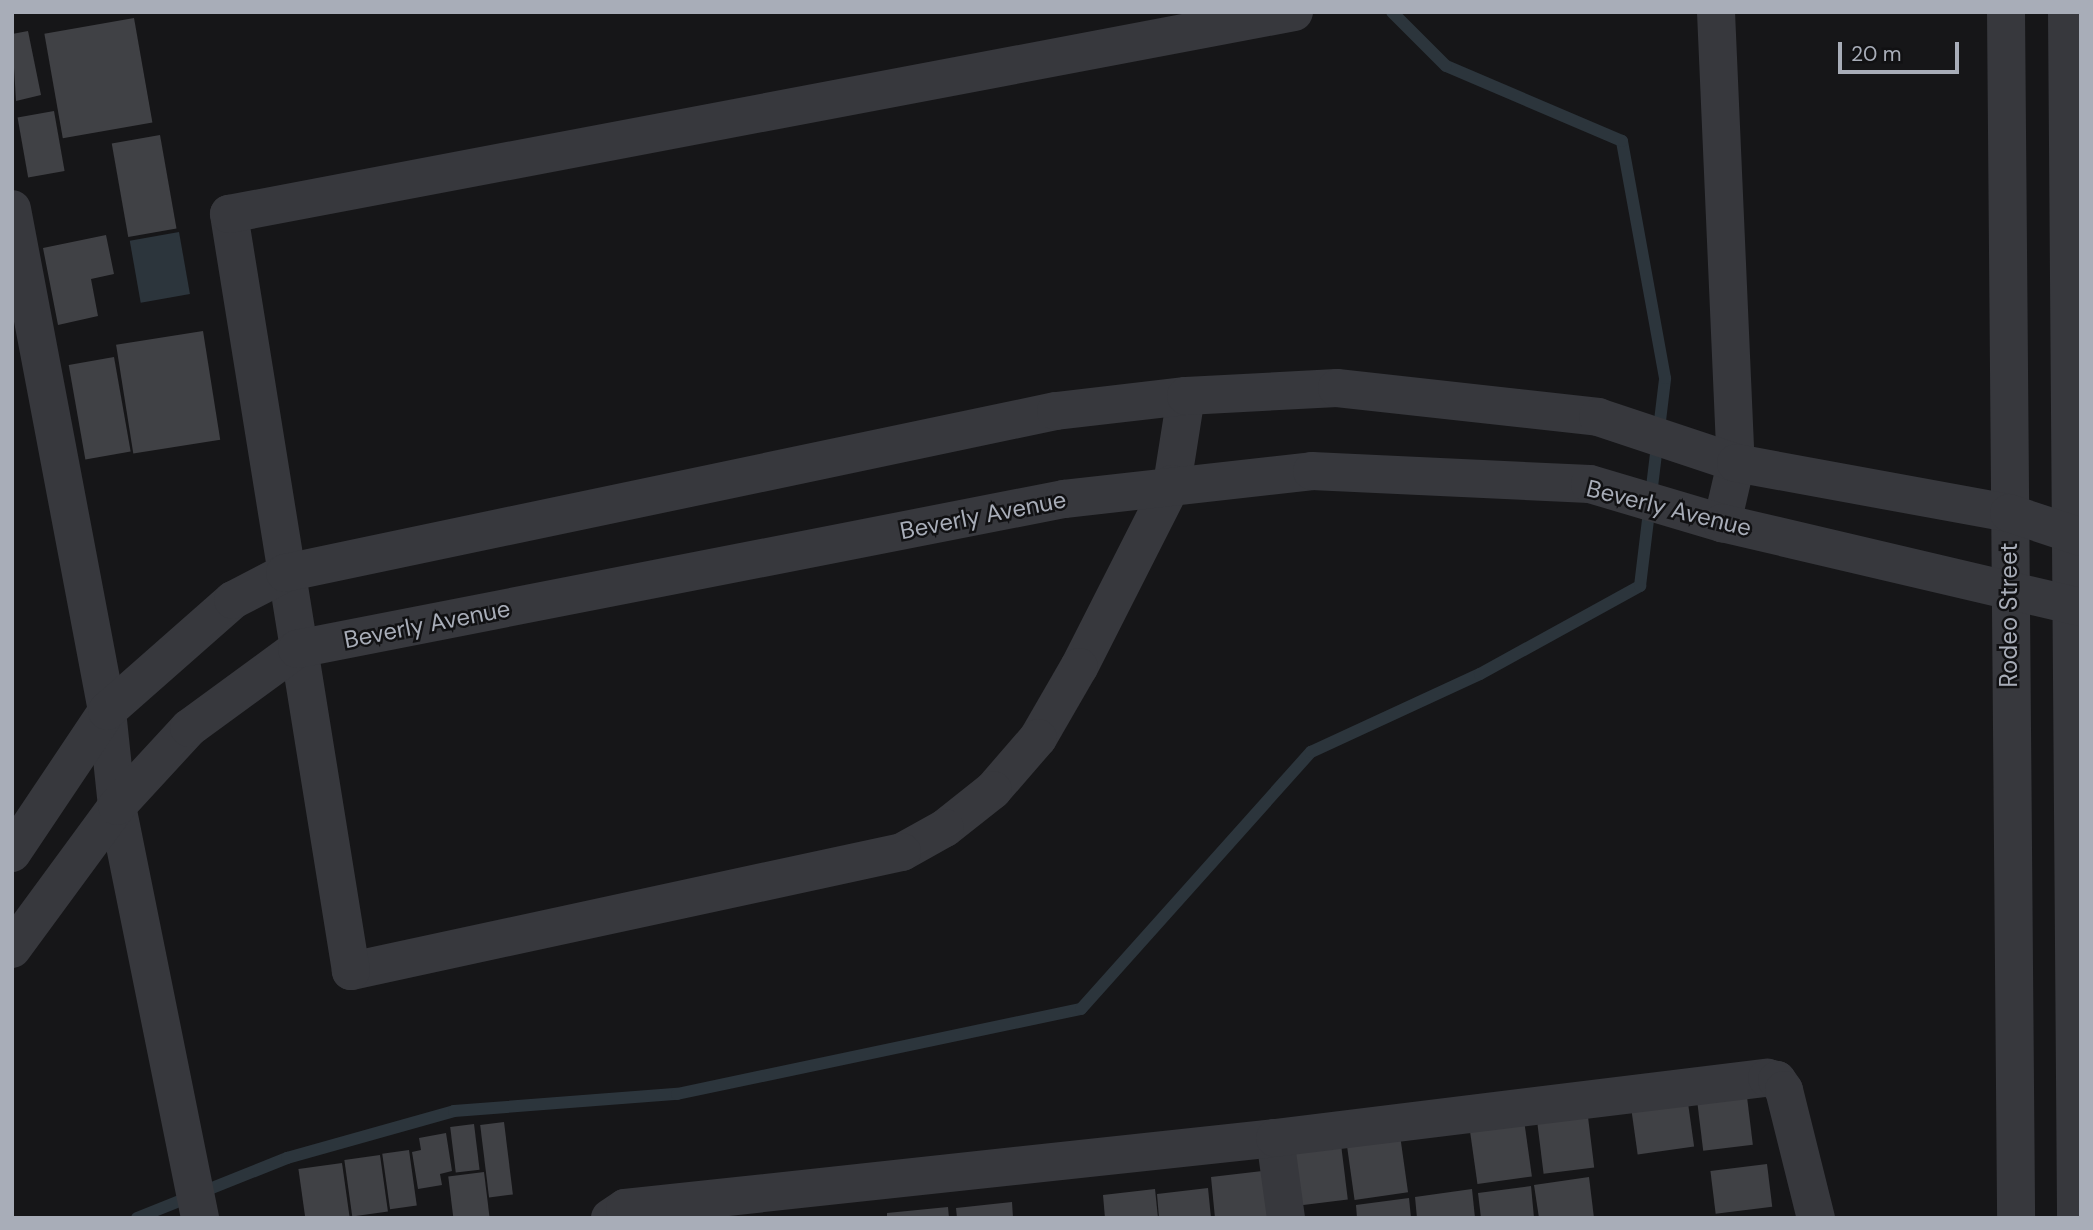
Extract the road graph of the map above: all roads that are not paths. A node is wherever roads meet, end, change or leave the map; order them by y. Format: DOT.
graph roads {
  1 [pos="1294,12"];
  2 [pos="1716,12"];
  3 [pos="2006,12"];
  4 [pos="2067,12"];
  5 [pos="12,209"];
  6 [pos="1186,396"];
  7 [pos="1736,463"];
  8 [pos="1172,484"];
  9 [pos="2009,513"];
  10 [pos="1722,523"];
  11 [pos="2076,535"];
  12 [pos="285,573"];
  13 [pos="2009,587"];
  14 [pos="2076,606"];
  15 [pos="297,649"];
  16 [pos="107,711"];
  17 [pos="117,806"];
  18 [pos="12,853"];
  19 [pos="12,949"];
  20 [pos="1275,1138"];
  21 [pos="200,1218"];
  22 [pos="610,1218"];
  23 [pos="1286,1218"];
  24 [pos="1815,1218"];
  25 [pos="2016,1218"];
  26 [pos="2076,1218"];
  1 -- 12 [label="street"];
  2 -- 7 [label="street"];
  3 -- 9 [label="street, Rodeo Street"];
  4 -- 11 [label="street"];
  5 -- 16 [label="street"];
  6 -- 7 [label="street"];
  6 -- 8 [label="street"];
  6 -- 12 [label="street"];
  7 -- 9 [label="street"];
  7 -- 10 [label="street"];
  8 -- 10 [label="street, Beverly Avenue"];
  8 -- 15 [label="street, Beverly Avenue"];
  8 -- 15 [label="street"];
  9 -- 11 [label="street"];
  9 -- 13 [label="street, Rodeo Street"];
  10 -- 13 [label="street, Beverly Avenue"];
  11 -- 14 [label="street"];
  12 -- 15 [label="street"];
  12 -- 16 [label="street"];
  13 -- 14 [label="street, Beverly Avenue"];
  13 -- 25 [label="street, Rodeo Street"];
  14 -- 26 [label="street"];
  15 -- 17 [label="street, Beverly Avenue"];
  16 -- 17 [label="street"];
  16 -- 18 [label="street"];
  17 -- 19 [label="street, Beverly Avenue"];
  17 -- 21 [label="street"];
  20 -- 22 [label="street"];
  20 -- 23 [label="street"];
  20 -- 24 [label="street"];
}
